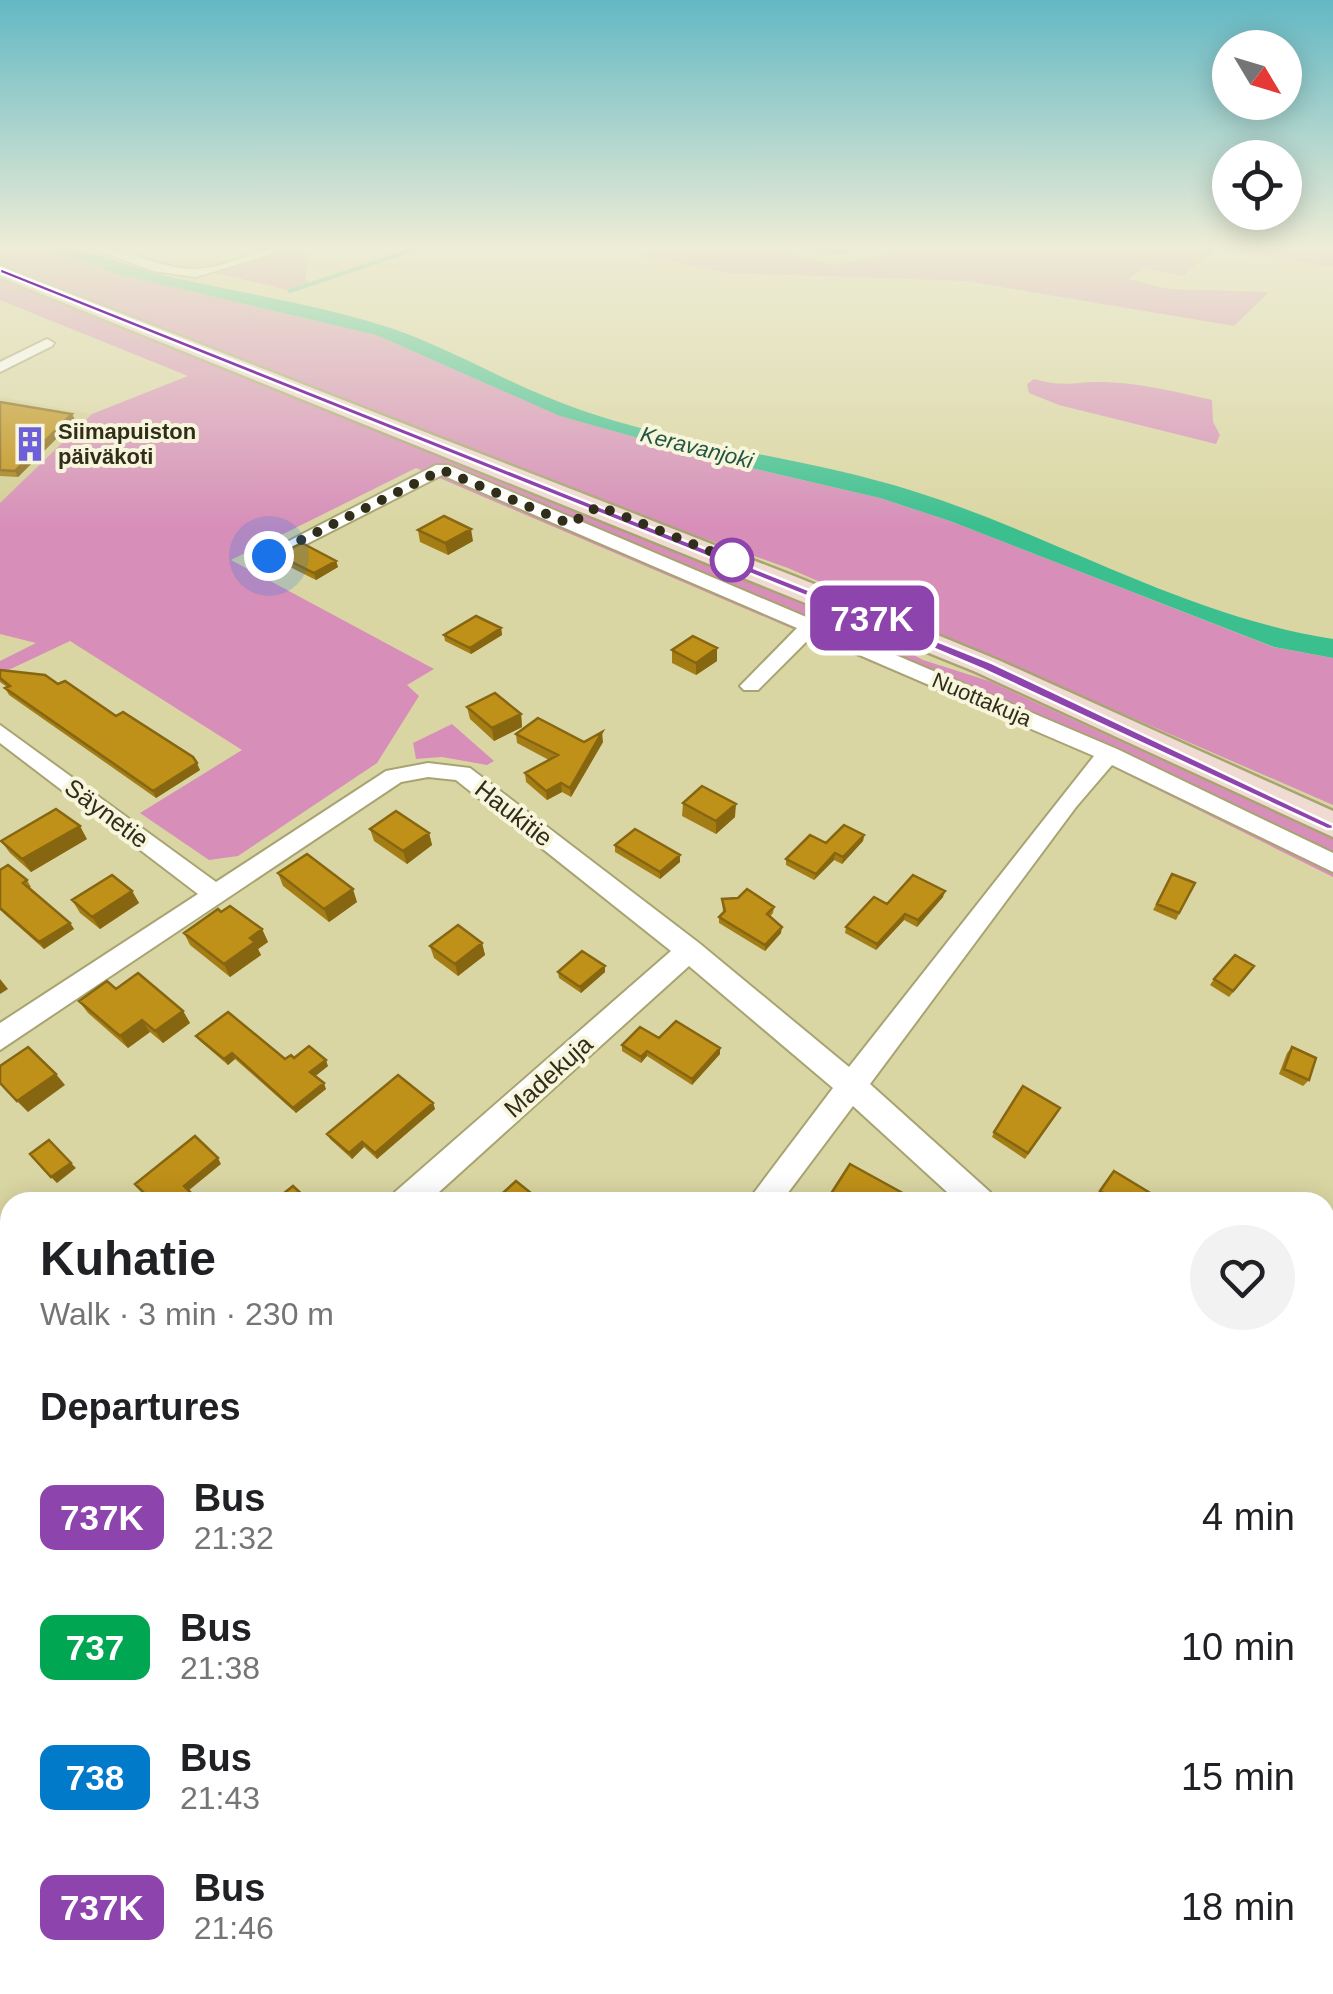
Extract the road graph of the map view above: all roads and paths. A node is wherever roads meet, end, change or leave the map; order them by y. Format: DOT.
graph roads {
  1 [pos="176,340"];
  2 [pos="47,343"];
  3 [pos="0,368"];
  4 [pos="599,506"];
  5 [pos="570,524"];
  6 [pos="269,556"];
  7 [pos="810,626"];
  8 [pos="751,686"];
  9 [pos="0,732"];
  10 [pos="1109,754"];
  11 [pos="1333,825"];
  12 [pos="1333,864"];
  13 [pos="214,893"];
  14 [pos="690,950"];
  15 [pos="0,1038"];
  16 [pos="854,1085"];
  17 [pos="417,1192"];
  18 [pos="771,1192"];
  19 [pos="968,1192"];
  1 -- 4 [label="main road"];
  2 -- 3 [label="street"];
  4 -- 5 [label="street"];
  4 -- 11 [label="main road"];
  5 -- 6 [label="street, Nuottakuja"];
  5 -- 7 [label="street, Nuottakuja"];
  7 -- 8 [label="street"];
  7 -- 10 [label="street, Nuottakuja"];
  9 -- 13 [label="street, Säynetie"];
  10 -- 12 [label="street, Nuottakuja"];
  10 -- 16 [label="street"];
  13 -- 14 [label="street, Haukitie"];
  13 -- 15 [label="street, Haukitie"];
  14 -- 16 [label="street, Haukitie"];
  14 -- 17 [label="street, Madekuja"];
  16 -- 18 [label="street"];
  16 -- 19 [label="street, Haukitie"];
}
